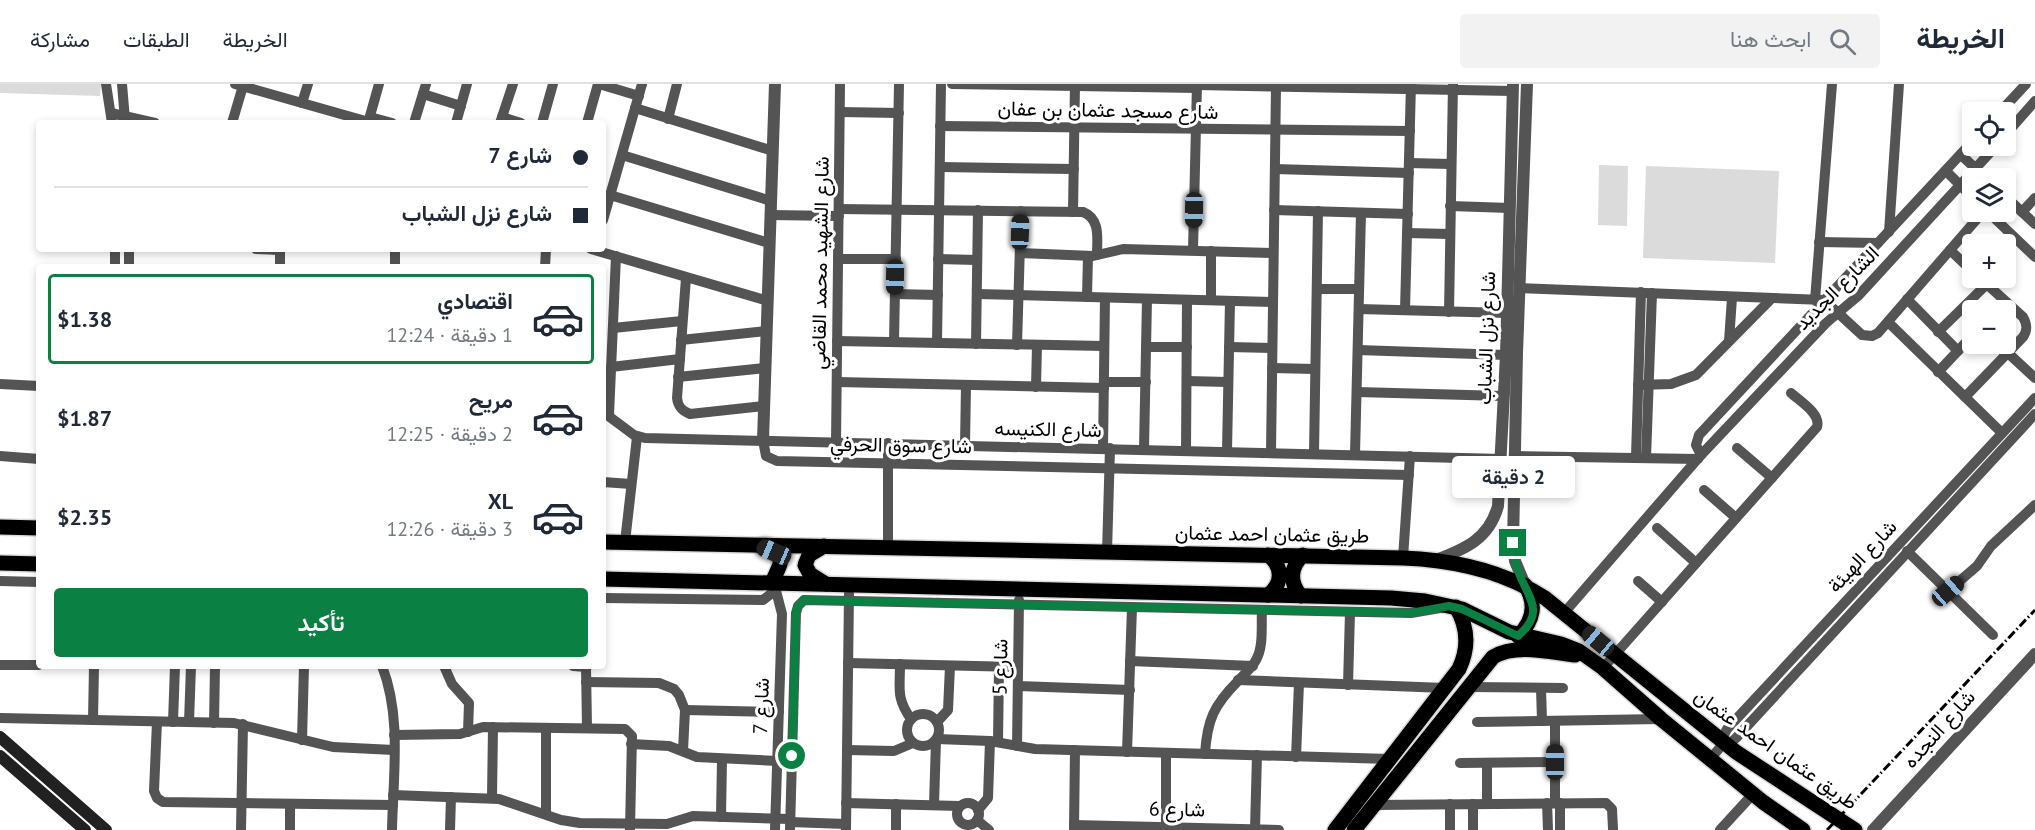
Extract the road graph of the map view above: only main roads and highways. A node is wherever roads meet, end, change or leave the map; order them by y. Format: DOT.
graph roads {
  1 [pos="0,527"];
  2 [pos="36,528"];
  3 [pos="606,542"];
  4 [pos="758,545"];
  5 [pos="824,546"];
  6 [pos="1268,555"];
  7 [pos="1303,555"];
  8 [pos="0,563"];
  9 [pos="36,564"];
  10 [pos="606,579"];
  11 [pos="773,584"];
  12 [pos="826,584"];
  13 [pos="1525,585"];
  14 [pos="1268,595"];
  15 [pos="1301,596"];
  16 [pos="1452,606"];
  17 [pos="1518,636"];
  18 [pos="1587,656"];
  19 [pos="0,737"];
  20 [pos="1730,748"];
  21 [pos="0,756"];
  22 [pos="1758,798"];
  23 [pos="85,830"];
  24 [pos="106,830"];
  25 [pos="1335,830"];
  26 [pos="1354,830"];
  27 [pos="1803,830"];
  28 [pos="1855,830"];
  1 -- 2 [label="main road"];
  3 -- 4 [label="main road, طريق عثمان احمد عثمان"];
  4 -- 5 [label="main road, طريق عثمان احمد عثمان"];
  4 -- 11 [label="main road"];
  5 -- 6 [label="main road, طريق عثمان احمد عثمان"];
  5 -- 12 [label="main road"];
  6 -- 7 [label="main road, طريق عثمان احمد عثمان"];
  6 -- 14 [label="main road"];
  7 -- 13 [label="main road, طريق عثمان احمد عثمان"];
  7 -- 15 [label="main road"];
  8 -- 9 [label="main road"];
  10 -- 11 [label="main road"];
  11 -- 12 [label="main road"];
  12 -- 14 [label="main road"];
  13 -- 17 [label="main road"];
  13 -- 20 [label="main road, طريق عثمان احمد عثمان"];
  14 -- 15 [label="main road"];
  15 -- 16 [label="main road"];
  16 -- 17 [label="main road"];
  16 -- 25 [label="main road"];
  17 -- 18 [label="main road"];
  18 -- 22 [label="main road"];
  18 -- 26 [label="main road"];
  19 -- 24 [label="main road"];
  20 -- 22 [label="main road"];
  20 -- 28 [label="main road, طريق عثمان احمد عثمان"];
  21 -- 23 [label="main road"];
  22 -- 27 [label="main road"];
}
